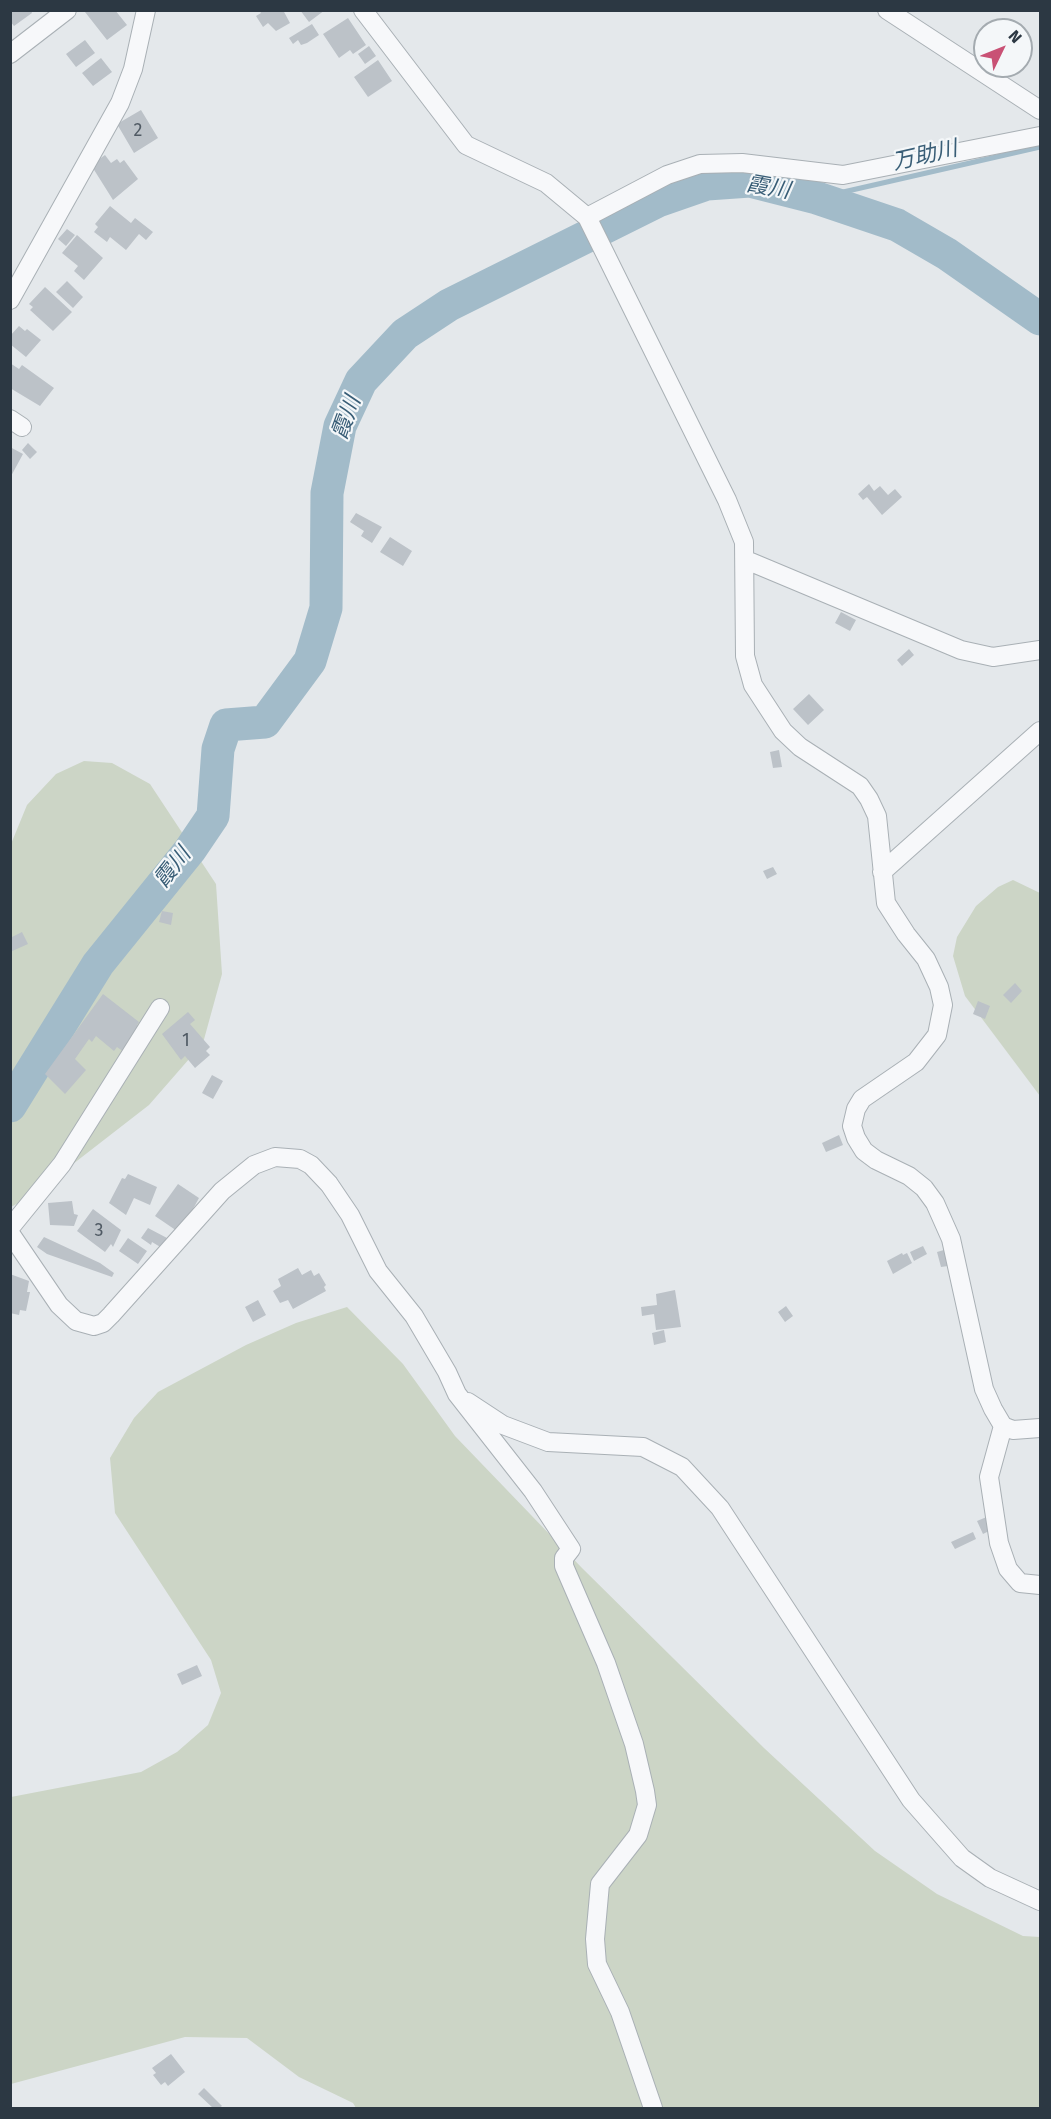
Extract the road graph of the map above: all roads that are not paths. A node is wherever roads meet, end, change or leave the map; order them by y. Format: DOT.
graph roads {
  1 [pos="146,10"];
  2 [pos="363,10"];
  3 [pos="887,10"];
  4 [pos="56,14"];
  5 [pos="10,54"];
  6 [pos="1041,110"];
  7 [pos="1041,136"];
  8 [pos="589,220"];
  9 [pos="10,300"];
  10 [pos="746,560"];
  11 [pos="1041,650"];
  12 [pos="1041,731"];
  13 [pos="882,872"];
  14 [pos="160,1008"];
  15 [pos="10,1228"];
  16 [pos="10,1233"];
  17 [pos="457,1394"];
  18 [pos="1003,1426"];
  19 [pos="1041,1428"];
  20 [pos="1041,1585"];
  21 [pos="1041,1901"];
  22 [pos="653,2109"];
  1 -- 9 [label="street"];
  2 -- 8 [label="street"];
  3 -- 6 [label="street"];
  4 -- 5 [label="street"];
  7 -- 8 [label="street"];
  8 -- 10 [label="street"];
  10 -- 11 [label="street"];
  10 -- 13 [label="street"];
  12 -- 13 [label="street"];
  13 -- 18 [label="street"];
  14 -- 15 [label="street"];
  16 -- 17 [label="street"];
  17 -- 21 [label="street"];
  17 -- 22 [label="street"];
  18 -- 19 [label="street"];
  18 -- 20 [label="street"];
}
